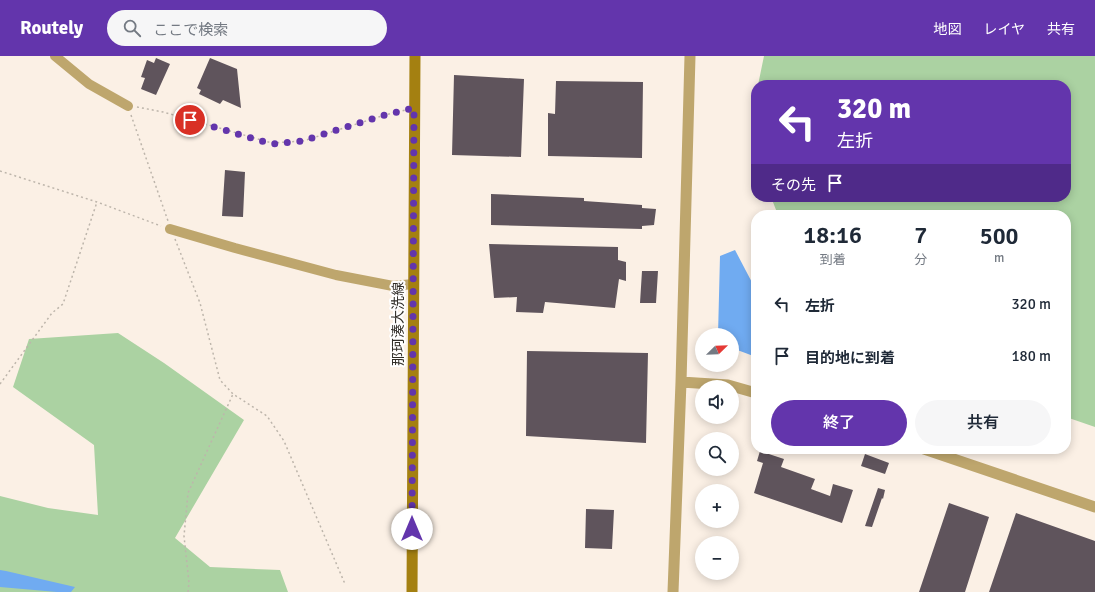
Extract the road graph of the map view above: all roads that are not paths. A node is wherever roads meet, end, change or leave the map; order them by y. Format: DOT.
graph roads {
  1 [pos="55,56"];
  2 [pos="415,56"];
  3 [pos="690,56"];
  4 [pos="128,106"];
  5 [pos="170,229"];
  6 [pos="414,284"];
  7 [pos="681,382"];
  8 [pos="751,392"];
  9 [pos="939,454"];
  10 [pos="1095,507"];
  11 [pos="412,592"];
  12 [pos="673,592"];
  1 -- 4 [label="street"];
  2 -- 6 [label="main road, 那珂湊大洗線"];
  3 -- 7 [label="street"];
  5 -- 6 [label="street"];
  6 -- 11 [label="main road, 那珂湊大洗線"];
  7 -- 8 [label="street"];
  7 -- 12 [label="street"];
  9 -- 10 [label="street"];
}
